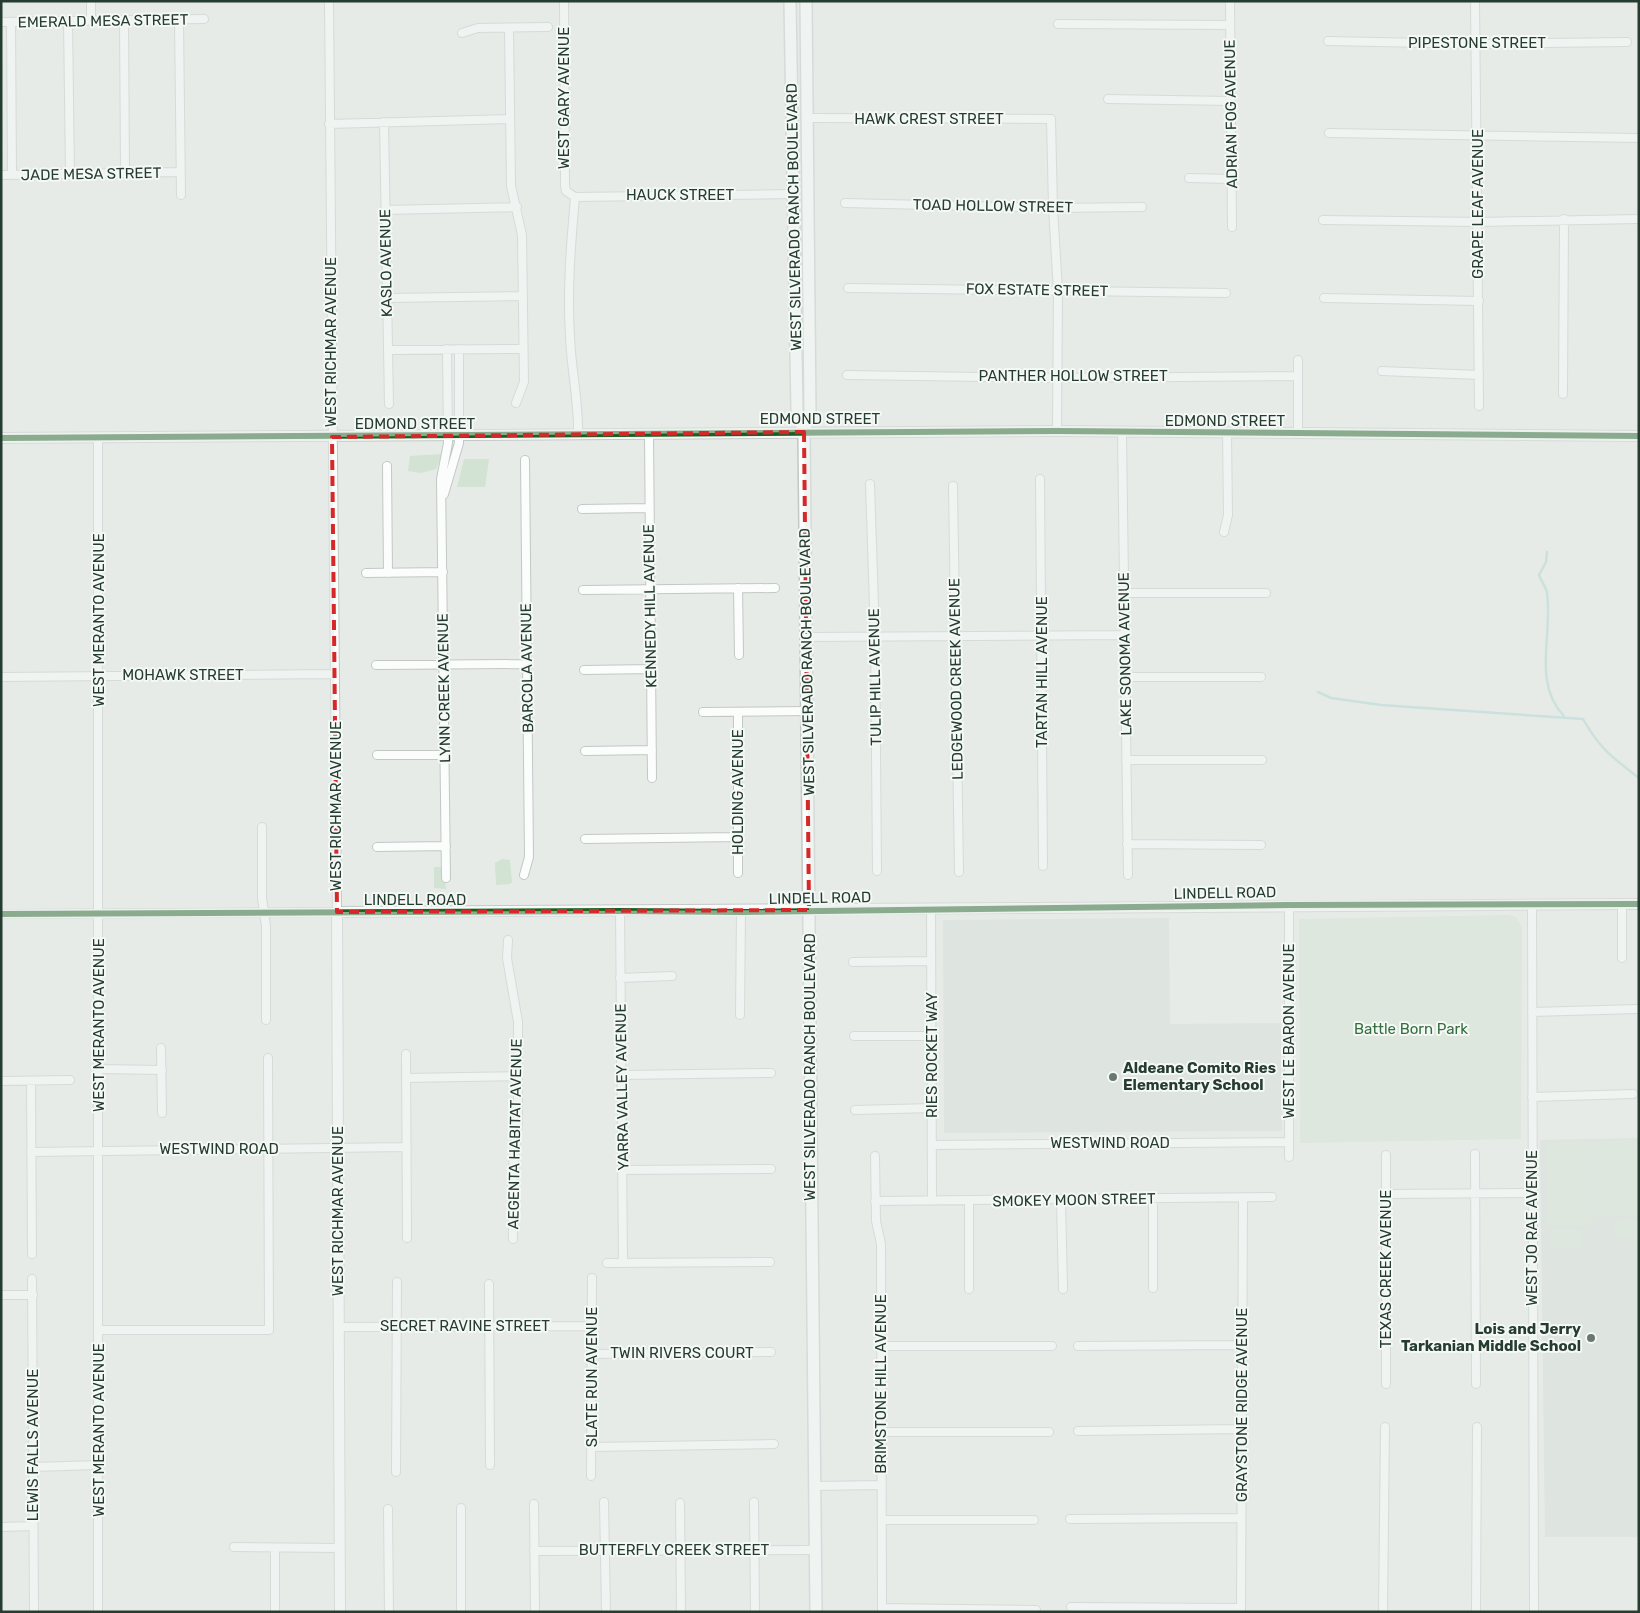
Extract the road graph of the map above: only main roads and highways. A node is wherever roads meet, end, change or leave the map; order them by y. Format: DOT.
graph roads {
  1 [pos="790,1"];
  2 [pos="806,1"];
  3 [pos="804,432"];
  4 [pos="816,1612"];
  1 -- 3 [label="main road, WEST SILVERADO RANCH BOULEVARD"];
  2 -- 3 [label="main road, WEST SILVERADO RANCH BOULEVARD"];
  3 -- 4 [label="main road, WEST SILVERADO RANCH BOULEVARD"];
}
